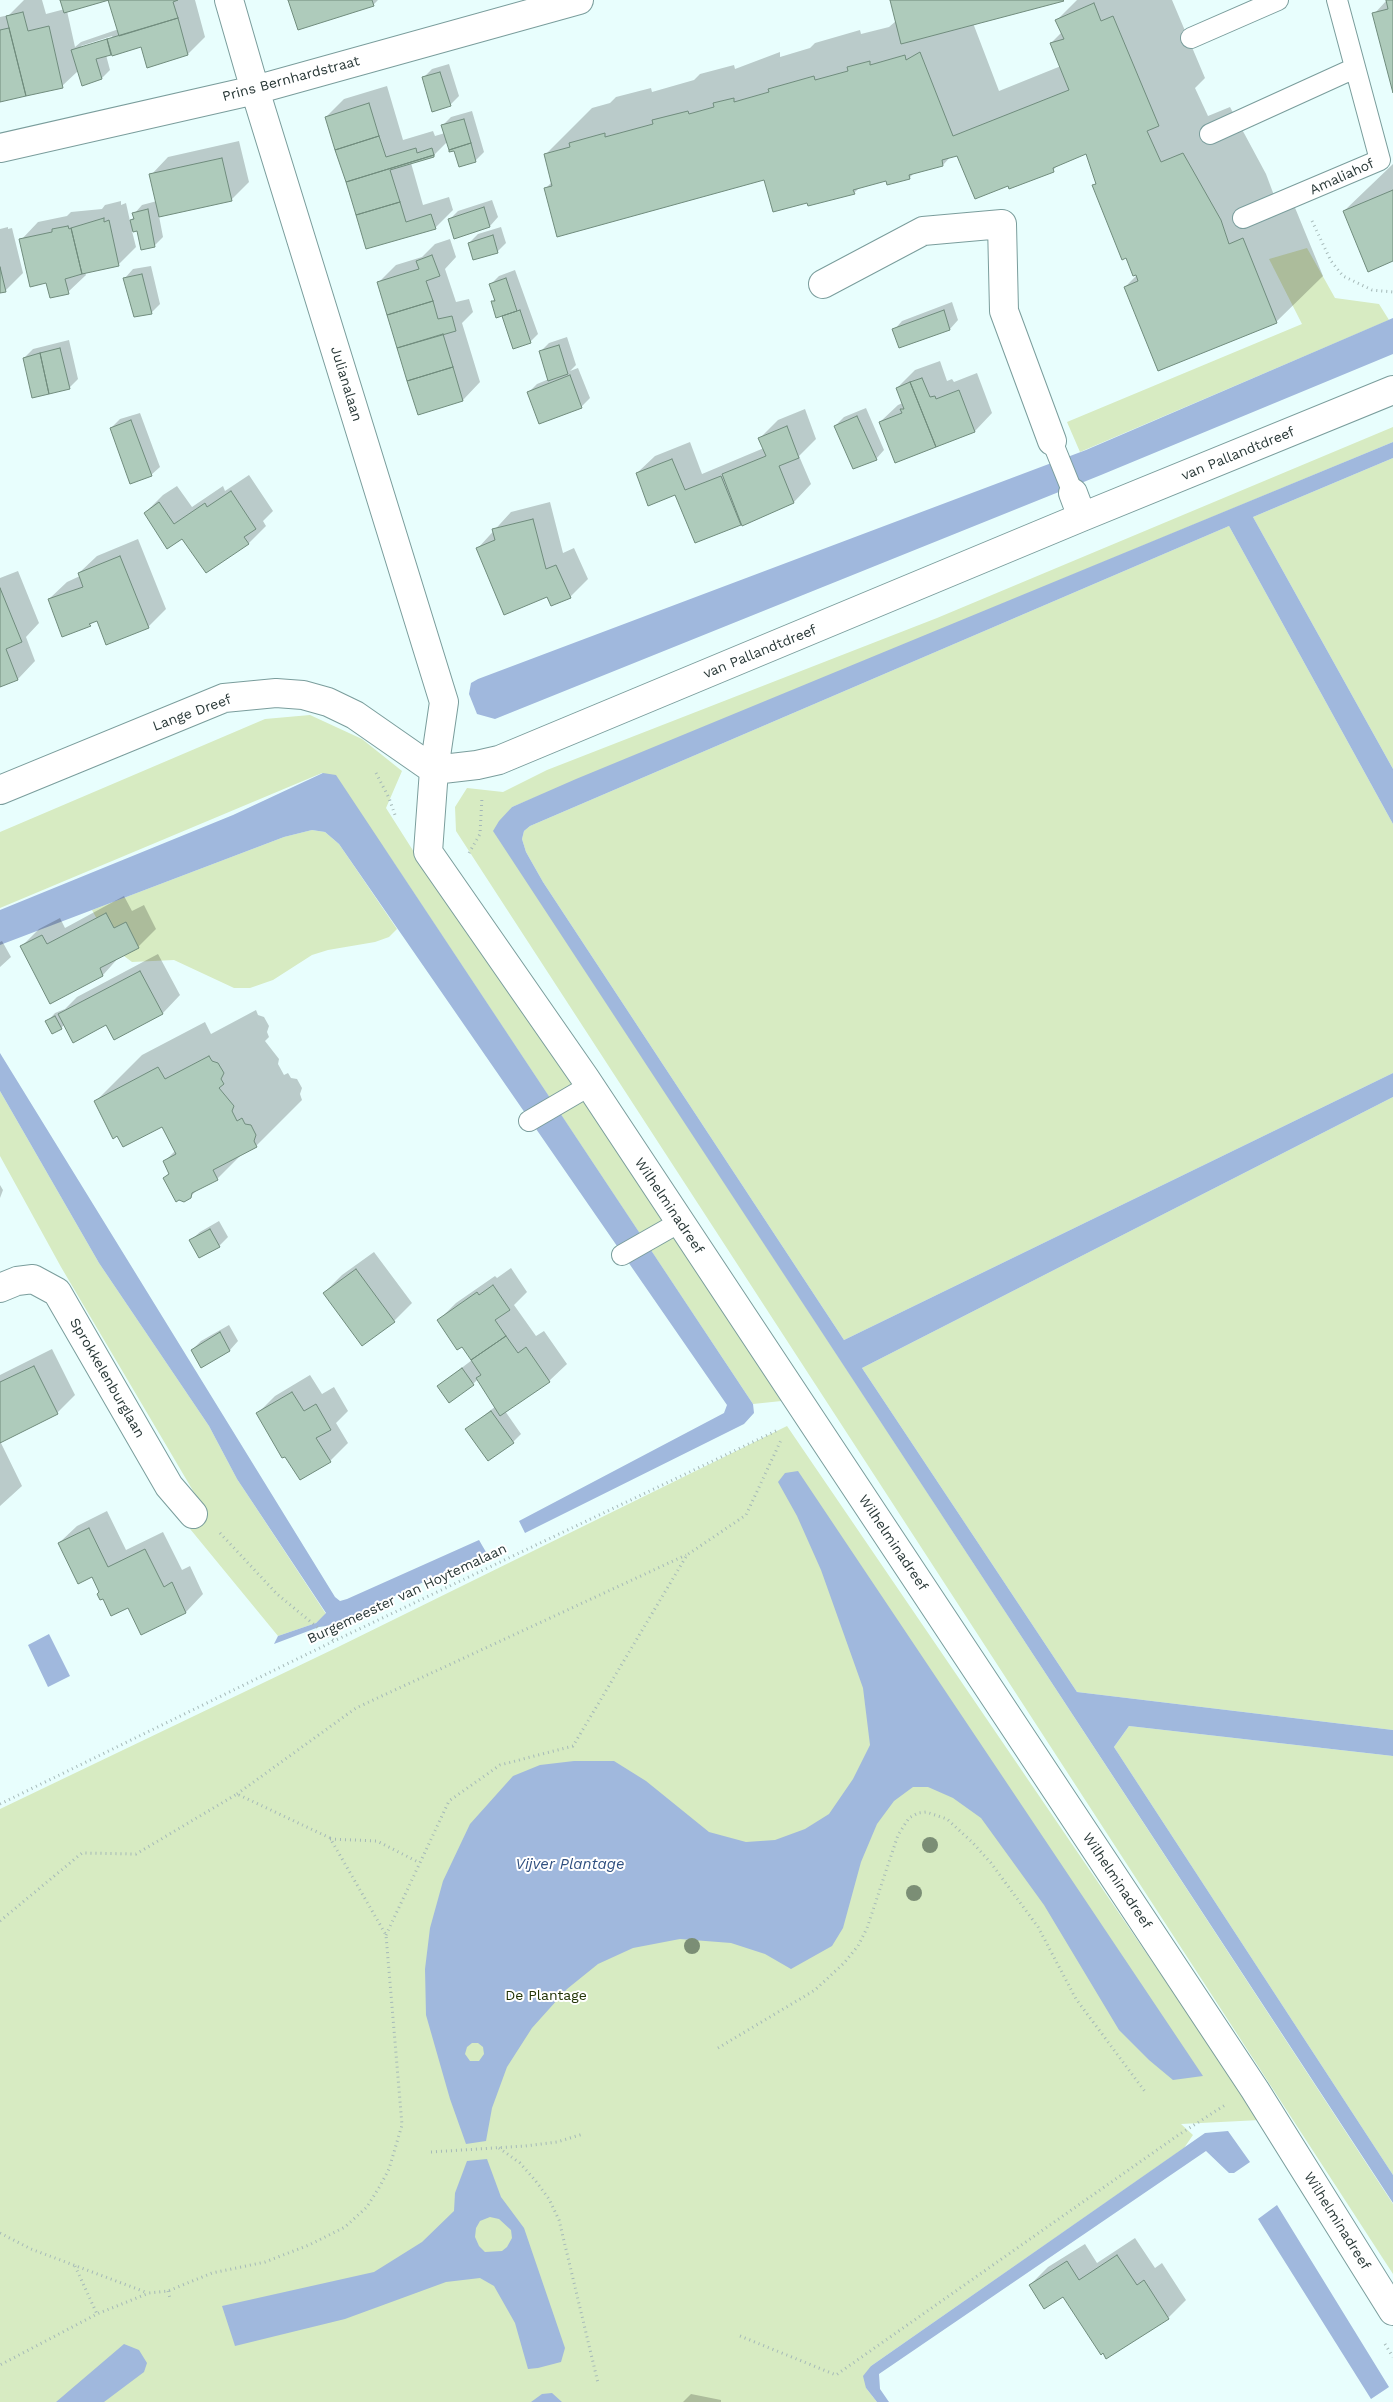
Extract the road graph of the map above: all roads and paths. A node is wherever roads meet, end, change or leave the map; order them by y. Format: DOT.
graph roads {
  1 [pos="229,0"];
  2 [pos="579,0"];
  3 [pos="1278,0"];
  4 [pos="1337,0"];
  5 [pos="1191,38"];
  6 [pos="1355,68"];
  7 [pos="255,90"];
  8 [pos="1210,134"];
  9 [pos="0,148"];
  10 [pos="1300,196"];
  11 [pos="1243,218"];
  12 [pos="823,284"];
  13 [pos="1393,292"];
  14 [pos="1393,390"];
  15 [pos="1052,441"];
  16 [pos="1077,505"];
  17 [pos="372,767"];
  18 [pos="434,770"];
  19 [pos="0,790"];
  20 [pos="397,822"];
  21 [pos="589,1086"];
  22 [pos="529,1121"];
  23 [pos="680,1222"];
  24 [pos="622,1255"];
  25 [pos="0,1288"];
  26 [pos="798,1420"];
  27 [pos="192,1514"];
  28 [pos="687,1555"];
  29 [pos="334,1641"];
  30 [pos="237,1794"];
  31 [pos="0,1804"];
  32 [pos="330,1838"];
  33 [pos="418,1862"];
  34 [pos="0,1922"];
  35 [pos="386,1935"];
  36 [pos="718,2048"];
  37 [pos="1146,2093"];
  38 [pos="1226,2105"];
  39 [pos="583,2134"];
  40 [pos="499,2148"];
  41 [pos="430,2152"];
  42 [pos="0,2233"];
  43 [pos="75,2265"];
  44 [pos="168,2291"];
  45 [pos="149,2293"];
  46 [pos="170,2298"];
  47 [pos="1393,2311"];
  48 [pos="97,2314"];
  49 [pos="740,2336"];
  50 [pos="0,2365"];
  51 [pos="598,2383"];
  1 -- 7 [label="street, Julianalaan"];
  2 -- 7 [label="street, Prins Bernhardstraat"];
  3 -- 5 [label="lane"];
  4 -- 6 [label="lane, Amaliahof"];
  6 -- 8 [label="lane"];
  6 -- 10 [label="lane, Amaliahof"];
  7 -- 9 [label="street, Prins Bernhardstraat"];
  7 -- 18 [label="street, Julianalaan"];
  10 -- 11 [label="lane, Amaliahof"];
  10 -- 13 [label="path"];
  12 -- 15 [label="street"];
  14 -- 16 [label="street, van Pallandtdreef"];
  15 -- 16 [label="lane"];
  16 -- 18 [label="street, van Pallandtdreef"];
  17 -- 20 [label="path"];
  18 -- 19 [label="street, Lange Dreef"];
  18 -- 21 [label="street, Wilhelminadreef"];
  21 -- 22 [label="lane"];
  21 -- 23 [label="street, Wilhelminadreef"];
  23 -- 24 [label="lane"];
  23 -- 26 [label="street, Wilhelminadreef"];
  25 -- 27 [label="street, Sprokkelenburglaan"];
  26 -- 28 [label="path"];
  26 -- 29 [label="path, Burgemeester van Hoytemalaan"];
  26 -- 47 [label="street, Wilhelminadreef"];
  27 -- 29 [label="path"];
  28 -- 30 [label="path"];
  28 -- 33 [label="path"];
  29 -- 31 [label="path, Burgemeester van Hoytemalaan"];
  30 -- 32 [label="path"];
  30 -- 34 [label="path"];
  32 -- 33 [label="path"];
  32 -- 35 [label="path"];
  33 -- 35 [label="path"];
  35 -- 44 [label="path"];
  36 -- 37 [label="path"];
  38 -- 49 [label="path"];
  39 -- 40 [label="path"];
  40 -- 41 [label="path"];
  40 -- 51 [label="path"];
  42 -- 43 [label="path"];
  43 -- 45 [label="path"];
  43 -- 48 [label="path"];
  44 -- 45 [label="path"];
  44 -- 46 [label="path"];
  45 -- 48 [label="path"];
  48 -- 50 [label="path"];
}
